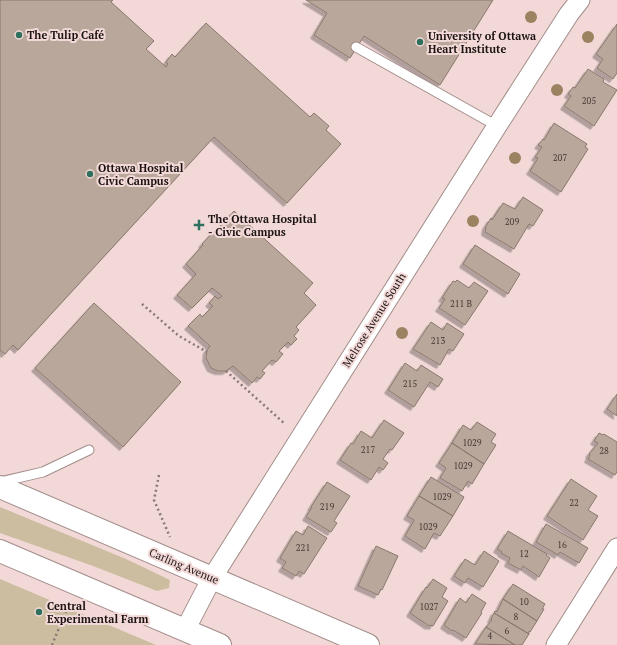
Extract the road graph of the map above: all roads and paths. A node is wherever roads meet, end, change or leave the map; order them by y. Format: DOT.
graph roads {
  1 [pos="573,5"];
  2 [pos="356,47"];
  3 [pos="497,126"];
  4 [pos="142,304"];
  5 [pos="207,352"];
  6 [pos="226,370"];
  7 [pos="288,427"];
  8 [pos="89,450"];
  9 [pos="159,475"];
  10 [pos="0,482"];
  11 [pos="0,487"];
  12 [pos="173,542"];
  13 [pos="617,548"];
  14 [pos="0,551"];
  15 [pos="212,578"];
  16 [pos="69,604"];
  17 [pos="185,630"];
  18 [pos="52,645"];
  19 [pos="220,645"];
  20 [pos="368,645"];
  21 [pos="556,645"];
  1 -- 3 [label="street, Melrose Avenue South"];
  2 -- 3 [label="lane"];
  3 -- 15 [label="street, Melrose Avenue South"];
  4 -- 5 [label="path"];
  6 -- 7 [label="path"];
  8 -- 10 [label="lane"];
  9 -- 12 [label="path"];
  11 -- 15 [label="main road, Carling Avenue"];
  13 -- 21 [label="street"];
  14 -- 17 [label="main road"];
  15 -- 17 [label="street, Melrose Avenue South"];
  15 -- 20 [label="main road, Carling Avenue"];
  16 -- 18 [label="path"];
  17 -- 19 [label="main road"];
}
